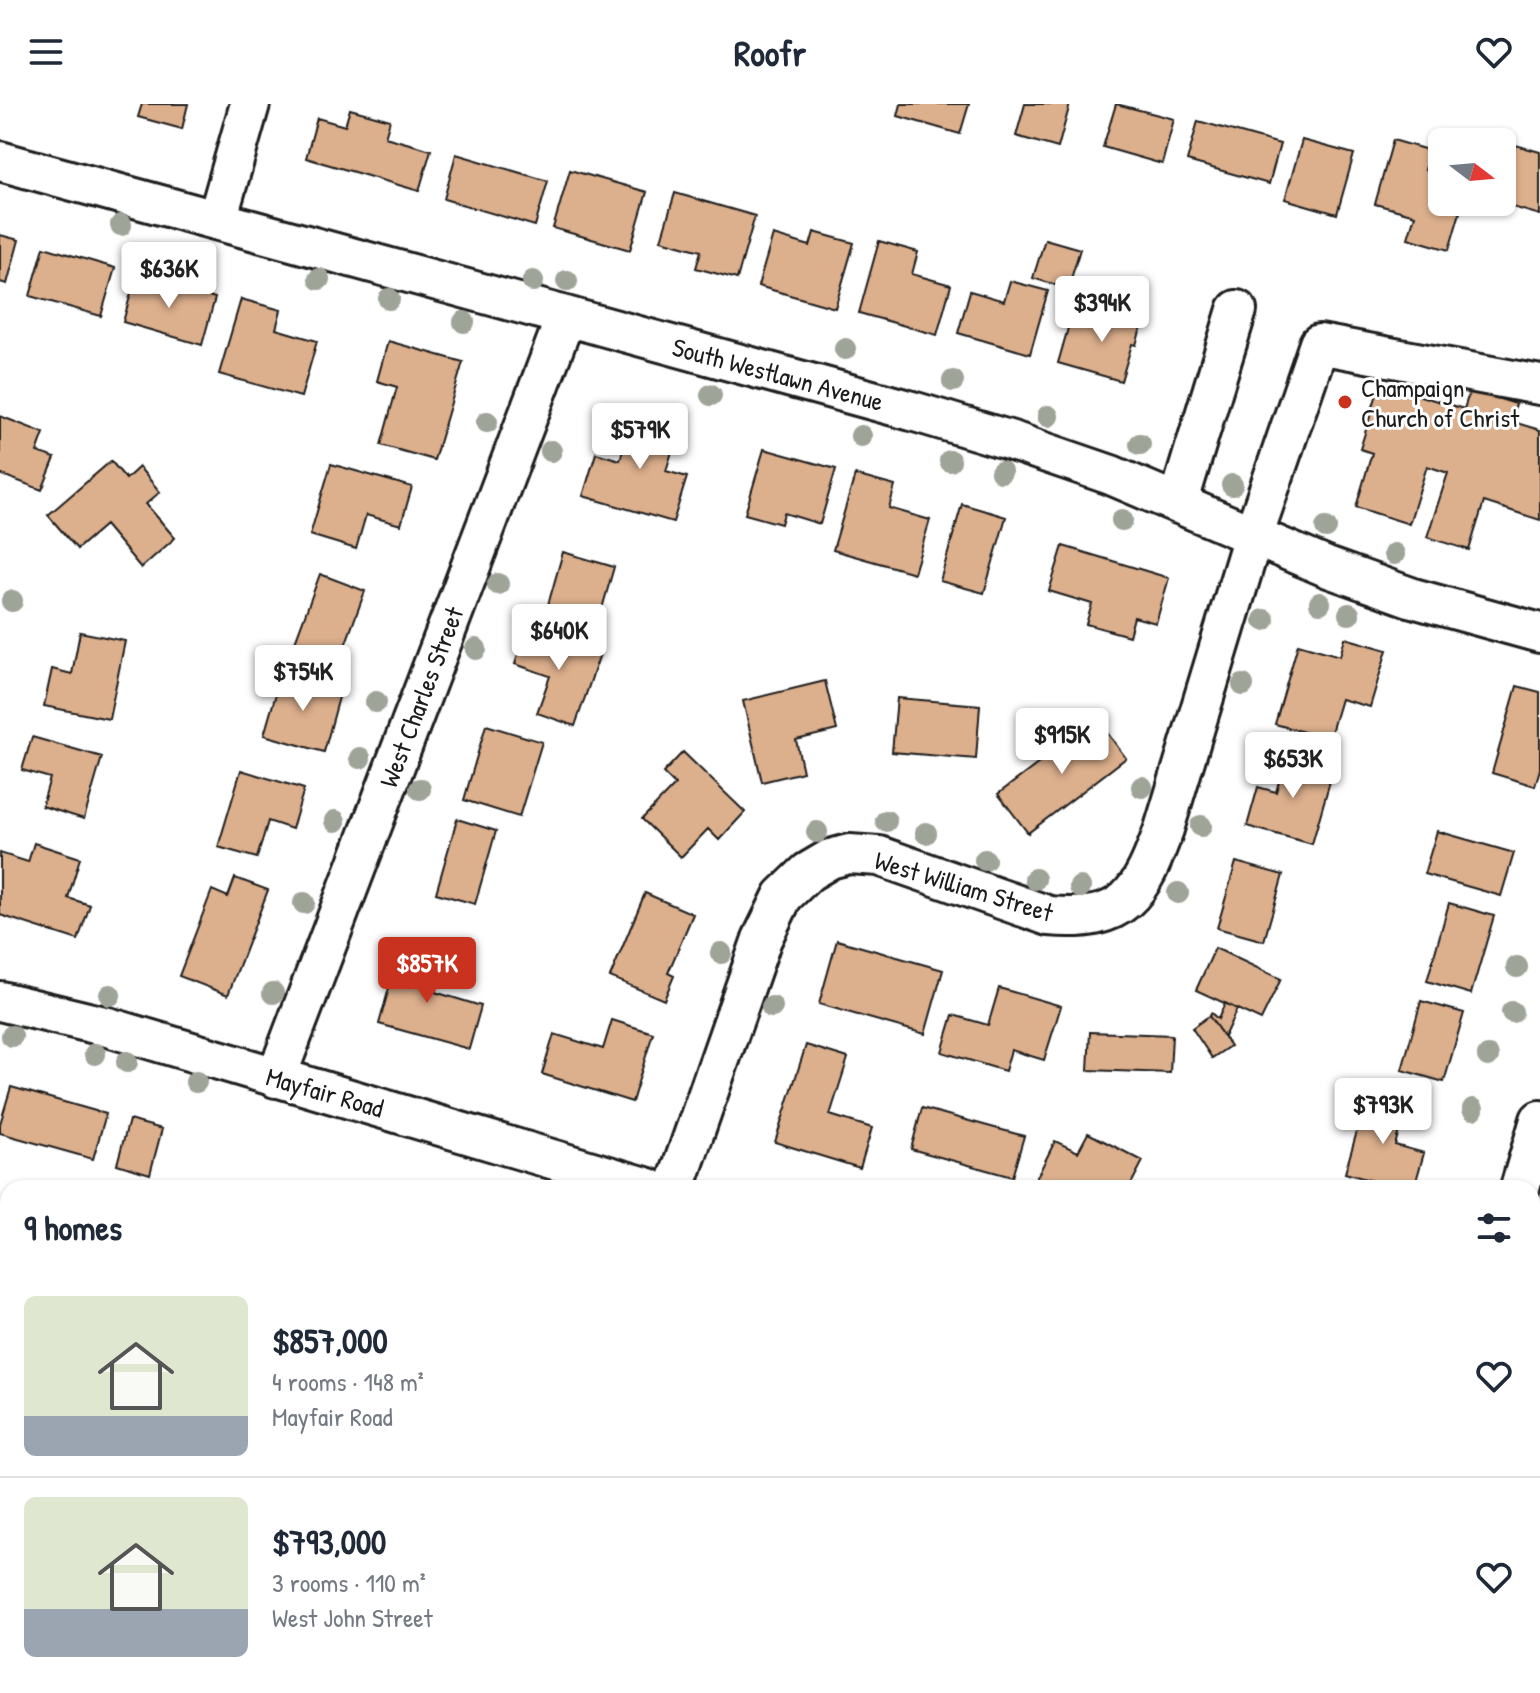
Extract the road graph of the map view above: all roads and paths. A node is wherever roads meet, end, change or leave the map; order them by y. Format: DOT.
graph roads {
  1 [pos="250,104"];
  2 [pos="0,161"];
  3 [pos="217,220"];
  4 [pos="1237,310"];
  5 [pos="566,316"];
  6 [pos="1540,385"];
  7 [pos="1178,504"];
  8 [pos="1253,536"];
  9 [pos="1540,633"];
  10 [pos="0,1001"];
  11 [pos="276,1078"];
  12 [pos="1540,1120"];
  13 [pos="622,1180"];
  14 [pos="678,1180"];
  15 [pos="1522,1180"];
  1 -- 3 [label="street"];
  2 -- 3 [label="street, South Westlawn Avenue"];
  3 -- 5 [label="street, South Westlawn Avenue"];
  4 -- 7 [label="street"];
  5 -- 7 [label="street, South Westlawn Avenue"];
  5 -- 11 [label="street, West Charles Street"];
  6 -- 8 [label="street, West William Street"];
  7 -- 8 [label="street, South Westlawn Avenue"];
  8 -- 9 [label="street, South Westlawn Avenue"];
  8 -- 14 [label="street, West William Street"];
  10 -- 11 [label="street, Mayfair Road"];
  11 -- 13 [label="street, Mayfair Road"];
  12 -- 15 [label="street"];
}
